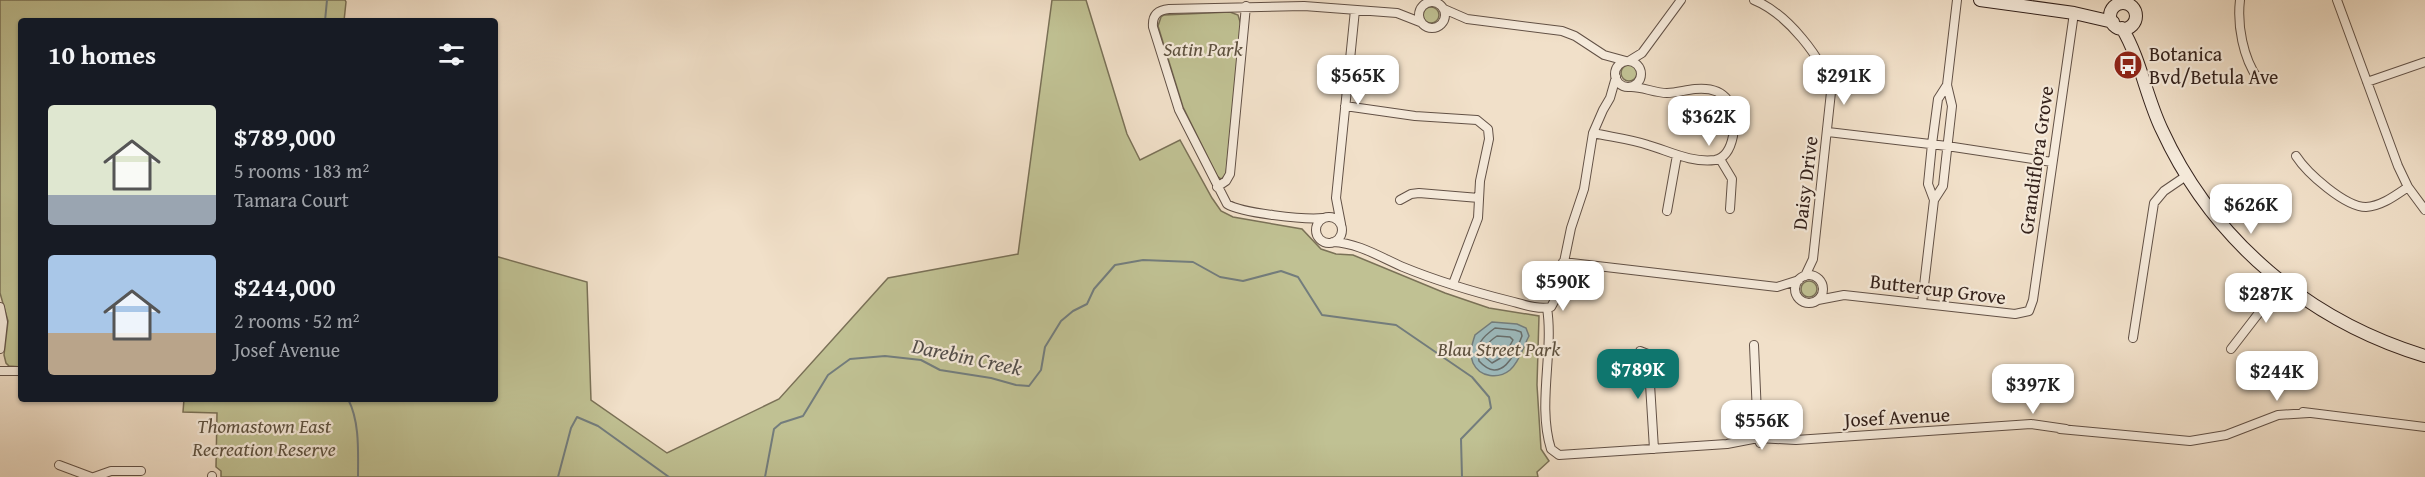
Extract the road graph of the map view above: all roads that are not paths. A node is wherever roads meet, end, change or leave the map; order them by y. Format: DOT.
graph roads {
  1 [pos="1681,0"];
  2 [pos="1754,0"];
  3 [pos="1957,0"];
  4 [pos="1980,0"];
  5 [pos="2240,0"];
  6 [pos="2337,0"];
  7 [pos="1426,2"];
  8 [pos="2005,2"];
  9 [pos="1442,5"];
  10 [pos="1246,6"];
  11 [pos="1355,10"];
  12 [pos="2120,10"];
  13 [pos="1397,13"];
  14 [pos="2074,13"];
  15 [pos="1467,19"];
  16 [pos="2135,21"];
  17 [pos="1420,22"];
  18 [pos="1442,23"];
  19 [pos="1642,54"];
  20 [pos="1604,55"];
  21 [pos="2137,56"];
  22 [pos="1627,61"];
  23 [pos="2425,62"];
  24 [pos="1641,73"];
  25 [pos="1615,76"];
  26 [pos="2258,79"];
  27 [pos="2367,82"];
  28 [pos="1947,85"];
  29 [pos="1629,87"];
  30 [pos="1654,91"];
  31 [pos="1610,98"];
  32 [pos="1345,106"];
  33 [pos="1828,132"];
  34 [pos="1593,133"];
  35 [pos="1932,144"];
  36 [pos="1947,146"];
  37 [pos="1677,155"];
  38 [pos="2296,156"];
  39 [pos="1720,159"];
  40 [pos="2052,162"];
  41 [pos="2186,176"];
  42 [pos="1217,187"];
  43 [pos="2408,187"];
  44 [pos="1336,198"];
  45 [pos="1479,198"];
  46 [pos="1400,200"];
  47 [pos="1934,200"];
  48 [pos="2424,206"];
  49 [pos="1730,209"];
  50 [pos="1667,211"];
  51 [pos="1324,217"];
  52 [pos="1300,218"];
  53 [pos="1342,225"];
  54 [pos="1316,232"];
  55 [pos="1333,242"];
  56 [pos="1365,249"];
  57 [pos="1813,259"];
  58 [pos="1563,262"];
  59 [pos="1802,278"];
  60 [pos="1819,280"];
  61 [pos="2282,283"];
  62 [pos="1453,284"];
  63 [pos="1778,286"];
  64 [pos="1844,295"];
  65 [pos="1798,298"];
  66 [pos="1818,300"];
  67 [pos="1922,303"];
  68 [pos="0,307"];
  69 [pos="1547,308"];
  70 [pos="2028,310"];
  71 [pos="2133,338"];
  72 [pos="1754,345"];
  73 [pos="0,349"];
  74 [pos="2231,349"];
  75 [pos="1640,351"];
  76 [pos="1653,356"];
  77 [pos="2425,356"];
  78 [pos="1668,358"];
  79 [pos="0,371"];
  80 [pos="18,371"];
  81 [pos="2425,427"];
  82 [pos="1760,439"];
  83 [pos="1654,449"];
  84 [pos="59,465"];
  85 [pos="141,471"];
  86 [pos="92,477"];
  1 -- 19 [label="street"];
  2 -- 33 [label="street, Daisy Drive"];
  3 -- 28 [label="street"];
  4 -- 8 [label="street"];
  5 -- 26 [label="street"];
  6 -- 27 [label="street"];
  7 -- 9 [label="street"];
  7 -- 13 [label="street"];
  7 -- 17 [label="street"];
  8 -- 14 [label="street"];
  9 -- 15 [label="street"];
  9 -- 18 [label="street"];
  10 -- 11 [label="street"];
  10 -- 42 [label="street"];
  10 -- 42 [label="street"];
  11 -- 13 [label="street"];
  11 -- 32 [label="street"];
  12 -- 14 [label="street"];
  12 -- 16 [label="street"];
  12 -- 16 [label="street"];
  12 -- 21 [label="street"];
  13 -- 17 [label="street"];
  14 -- 40 [label="street, Grandiflora Grove"];
  15 -- 18 [label="street"];
  15 -- 20 [label="street"];
  16 -- 21 [label="street"];
  17 -- 18 [label="street"];
  19 -- 22 [label="street"];
  19 -- 24 [label="street"];
  20 -- 22 [label="street"];
  20 -- 25 [label="street"];
  21 -- 41 [label="street"];
  22 -- 24 [label="street"];
  22 -- 25 [label="street"];
  23 -- 27 [label="street"];
  24 -- 29 [label="street"];
  24 -- 30 [label="street"];
  25 -- 29 [label="street"];
  25 -- 31 [label="street"];
  27 -- 43 [label="street"];
  28 -- 35 [label="street"];
  28 -- 36 [label="street"];
  29 -- 30 [label="street"];
  29 -- 31 [label="street"];
  30 -- 39 [label="street"];
  31 -- 34 [label="street"];
  32 -- 44 [label="street"];
  32 -- 45 [label="street"];
  33 -- 35 [label="street"];
  33 -- 57 [label="street, Daisy Drive"];
  34 -- 37 [label="street"];
  34 -- 58 [label="street"];
  35 -- 36 [label="street"];
  35 -- 47 [label="street"];
  36 -- 40 [label="street"];
  36 -- 47 [label="street"];
  37 -- 39 [label="street"];
  37 -- 50 [label="street"];
  38 -- 43 [label="street"];
  39 -- 49 [label="street"];
  40 -- 70 [label="street, Grandiflora Grove"];
  41 -- 61 [label="street"];
  41 -- 71 [label="street"];
  42 -- 52 [label="street"];
  43 -- 48 [label="street"];
  44 -- 51 [label="street"];
  44 -- 53 [label="street"];
  45 -- 46 [label="street"];
  45 -- 62 [label="street"];
  47 -- 67 [label="street"];
  51 -- 52 [label="street"];
  51 -- 53 [label="street"];
  51 -- 54 [label="street"];
  52 -- 54 [label="street"];
  53 -- 55 [label="street"];
  53 -- 56 [label="street"];
  54 -- 55 [label="street"];
  55 -- 56 [label="street"];
  56 -- 62 [label="street"];
  57 -- 59 [label="street, Daisy Drive"];
  57 -- 60 [label="street, Daisy Drive"];
  58 -- 63 [label="street"];
  58 -- 69 [label="street"];
  59 -- 60 [label="street"];
  59 -- 63 [label="street"];
  59 -- 65 [label="street"];
  60 -- 64 [label="street, Buttercup Grove"];
  60 -- 66 [label="street"];
  61 -- 74 [label="street"];
  61 -- 77 [label="street"];
  62 -- 69 [label="street"];
  63 -- 65 [label="street"];
  64 -- 66 [label="street, Buttercup Grove"];
  64 -- 67 [label="street, Buttercup Grove"];
  65 -- 66 [label="street"];
  67 -- 70 [label="street, Buttercup Grove"];
  68 -- 73 [label="street"];
  69 -- 83 [label="street, Josef Avenue"];
  72 -- 82 [label="street"];
  75 -- 76 [label="street"];
  76 -- 78 [label="street"];
  76 -- 83 [label="street"];
  79 -- 80 [label="street"];
  81 -- 82 [label="street, Josef Avenue"];
  82 -- 83 [label="street, Josef Avenue"];
  84 -- 86 [label="street"];
  85 -- 86 [label="street"];
}
